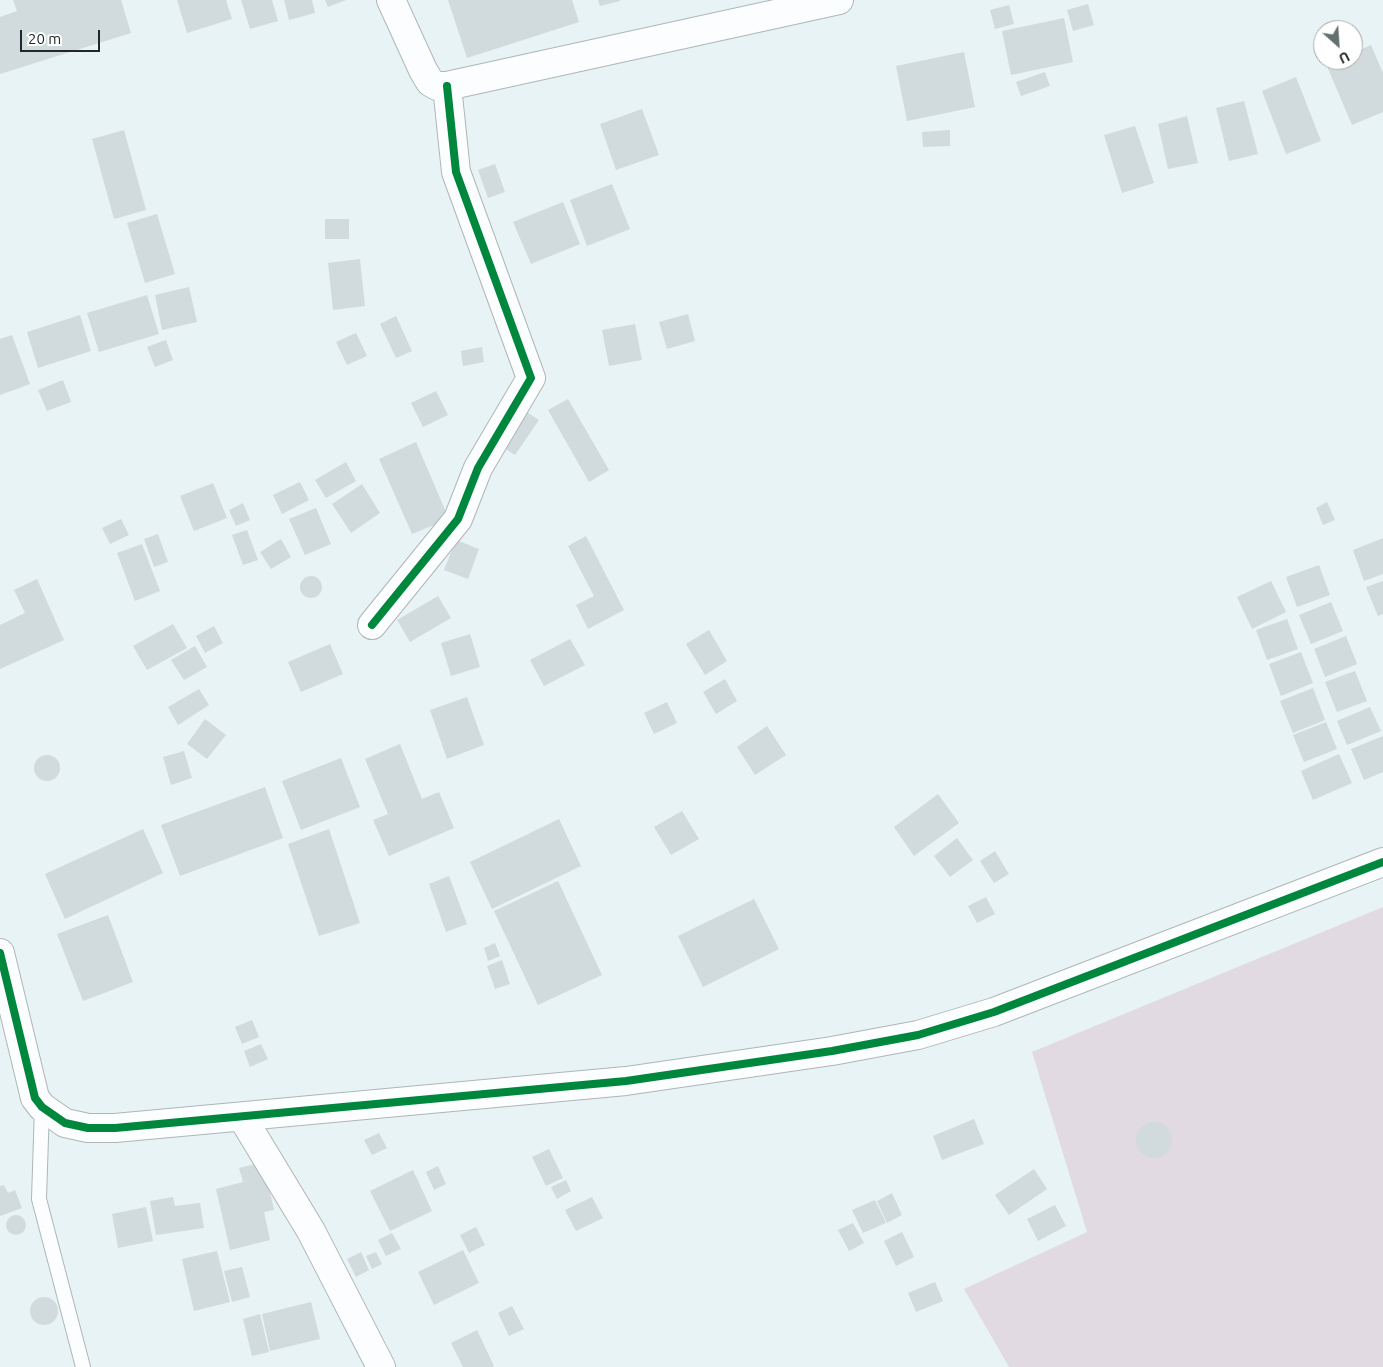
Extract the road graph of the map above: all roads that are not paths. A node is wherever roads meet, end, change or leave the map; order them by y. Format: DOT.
graph roads {
  1 [pos="391,0"];
  2 [pos="838,0"];
  3 [pos="447,86"];
  4 [pos="372,624"];
  5 [pos="1383,862"];
  6 [pos="0,952"];
  7 [pos="42,1107"];
  8 [pos="242,1116"];
  9 [pos="83,1367"];
  10 [pos="381,1367"];
  1 -- 3 [label="street"];
  2 -- 3 [label="street"];
  3 -- 4 [label="street"];
  5 -- 8 [label="street"];
  6 -- 7 [label="street"];
  7 -- 8 [label="street"];
  7 -- 9 [label="lane"];
  8 -- 10 [label="street"];
}
